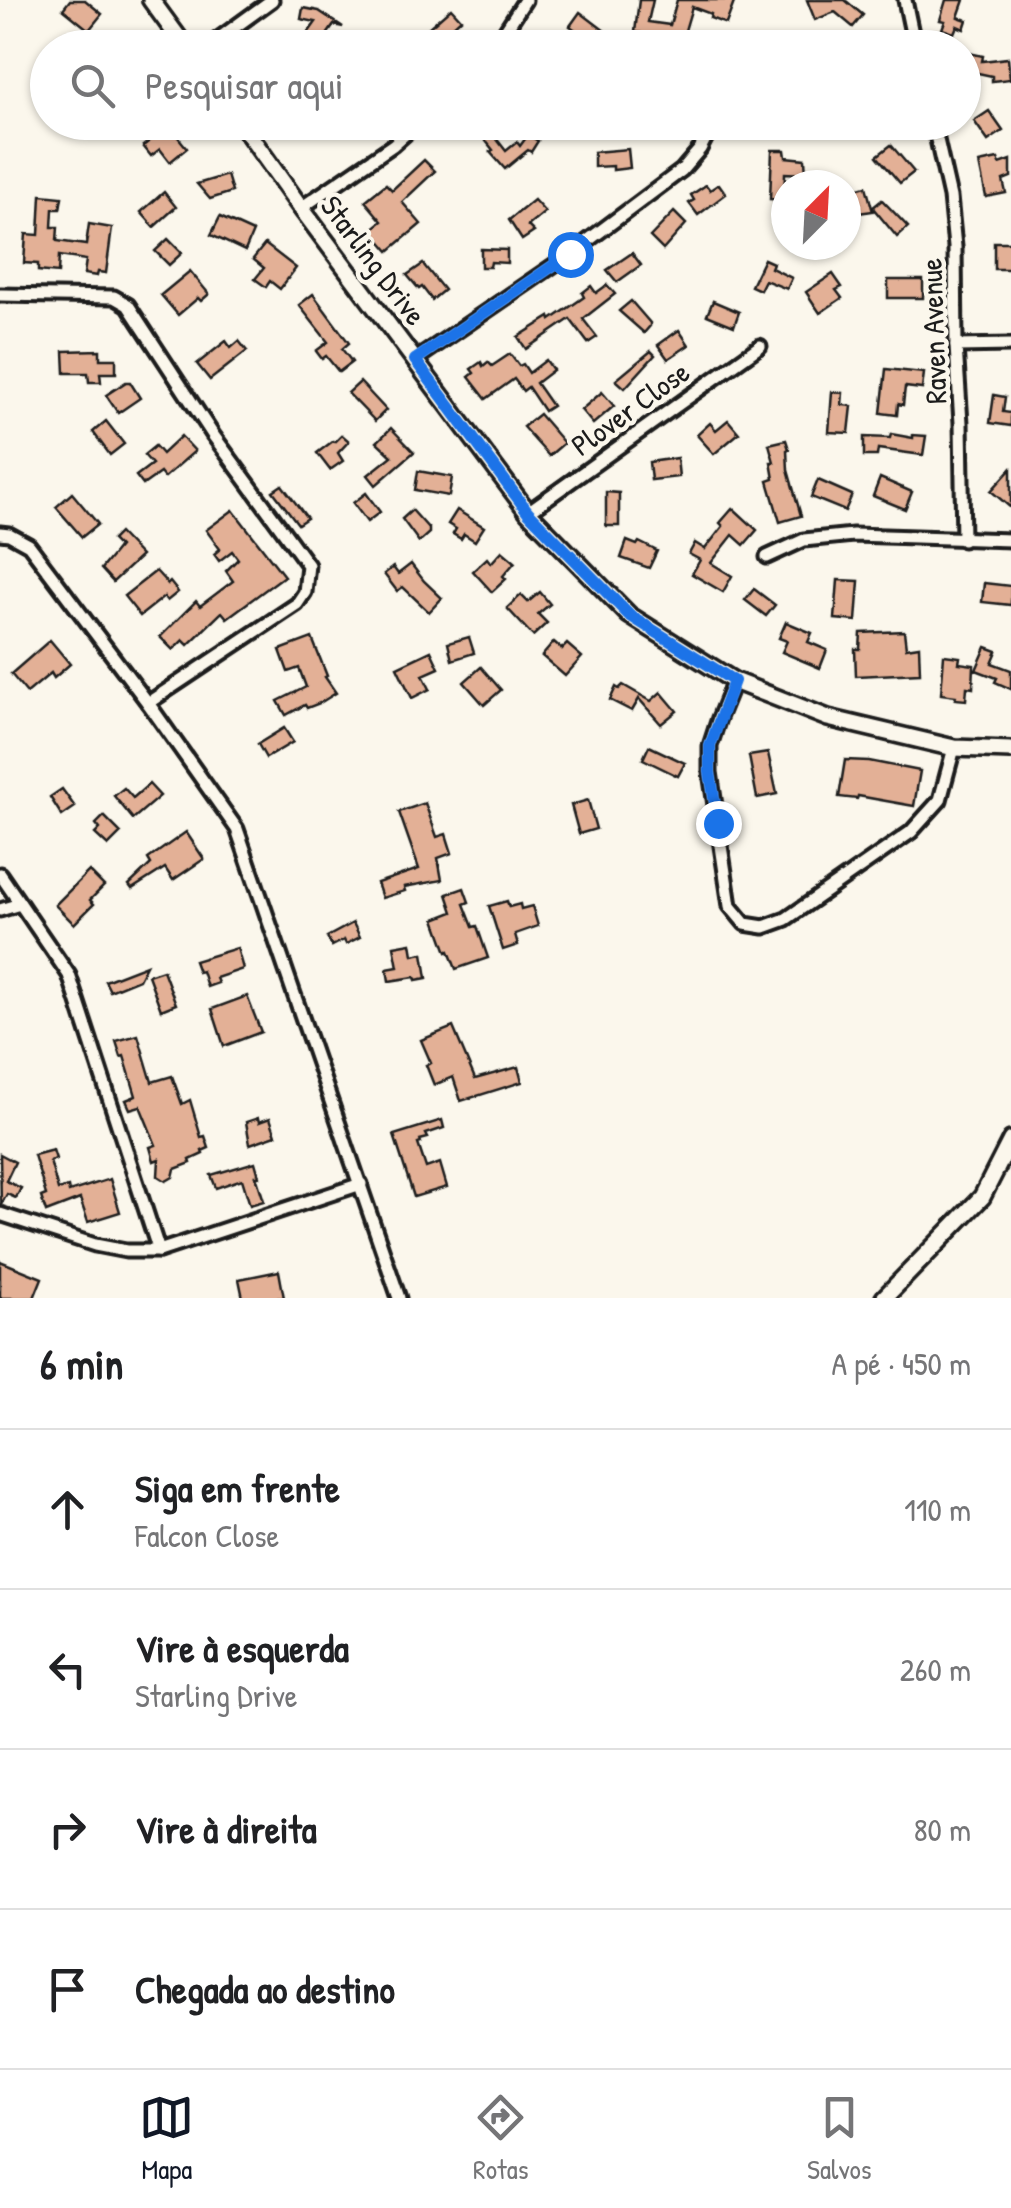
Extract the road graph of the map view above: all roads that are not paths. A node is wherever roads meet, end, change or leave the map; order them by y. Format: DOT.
graph roads {
  1 [pos="152,0"];
  2 [pos="272,0"];
  3 [pos="525,0"];
  4 [pos="905,0"];
  5 [pos="173,30"];
  6 [pos="231,30"];
  7 [pos="506,30"];
  8 [pos="912,30"];
  9 [pos="253,140"];
  10 [pos="399,140"];
  11 [pos="705,140"];
  12 [pos="937,140"];
  13 [pos="301,208"];
  14 [pos="0,295"];
  15 [pos="1011,344"];
  16 [pos="760,346"];
  17 [pos="956,346"];
  18 [pos="415,360"];
  19 [pos="528,512"];
  20 [pos="0,533"];
  21 [pos="963,540"];
  22 [pos="1011,540"];
  23 [pos="768,557"];
  24 [pos="734,681"];
  25 [pos="148,703"];
  26 [pos="954,748"];
  27 [pos="1011,750"];
  28 [pos="0,874"];
  29 [pos="20,904"];
  30 [pos="0,910"];
  31 [pos="1011,1140"];
  32 [pos="361,1184"];
  33 [pos="0,1214"];
  34 [pos="159,1251"];
  35 [pos="399,1298"];
  36 [pos="884,1298"];
  1 -- 5 [label="street"];
  2 -- 6 [label="street"];
  3 -- 7 [label="street"];
  4 -- 8 [label="street"];
  9 -- 13 [label="street, Starling Drive"];
  10 -- 13 [label="street"];
  11 -- 18 [label="street"];
  12 -- 17 [label="street, Raven Avenue"];
  13 -- 18 [label="street, Starling Drive"];
  14 -- 25 [label="street"];
  15 -- 17 [label="street"];
  16 -- 19 [label="street, Plover Close"];
  17 -- 21 [label="street, Raven Avenue"];
  18 -- 19 [label="street, Starling Drive"];
  19 -- 24 [label="street, Starling Drive"];
  20 -- 25 [label="street"];
  21 -- 22 [label="street"];
  21 -- 23 [label="street"];
  24 -- 26 [label="street, Starling Drive"];
  24 -- 26 [label="street"];
  25 -- 32 [label="street"];
  26 -- 27 [label="street, Starling Drive"];
  28 -- 29 [label="street"];
  29 -- 30 [label="street"];
  29 -- 34 [label="street"];
  31 -- 36 [label="street"];
  32 -- 34 [label="street"];
  32 -- 35 [label="street"];
  33 -- 34 [label="street"];
}
